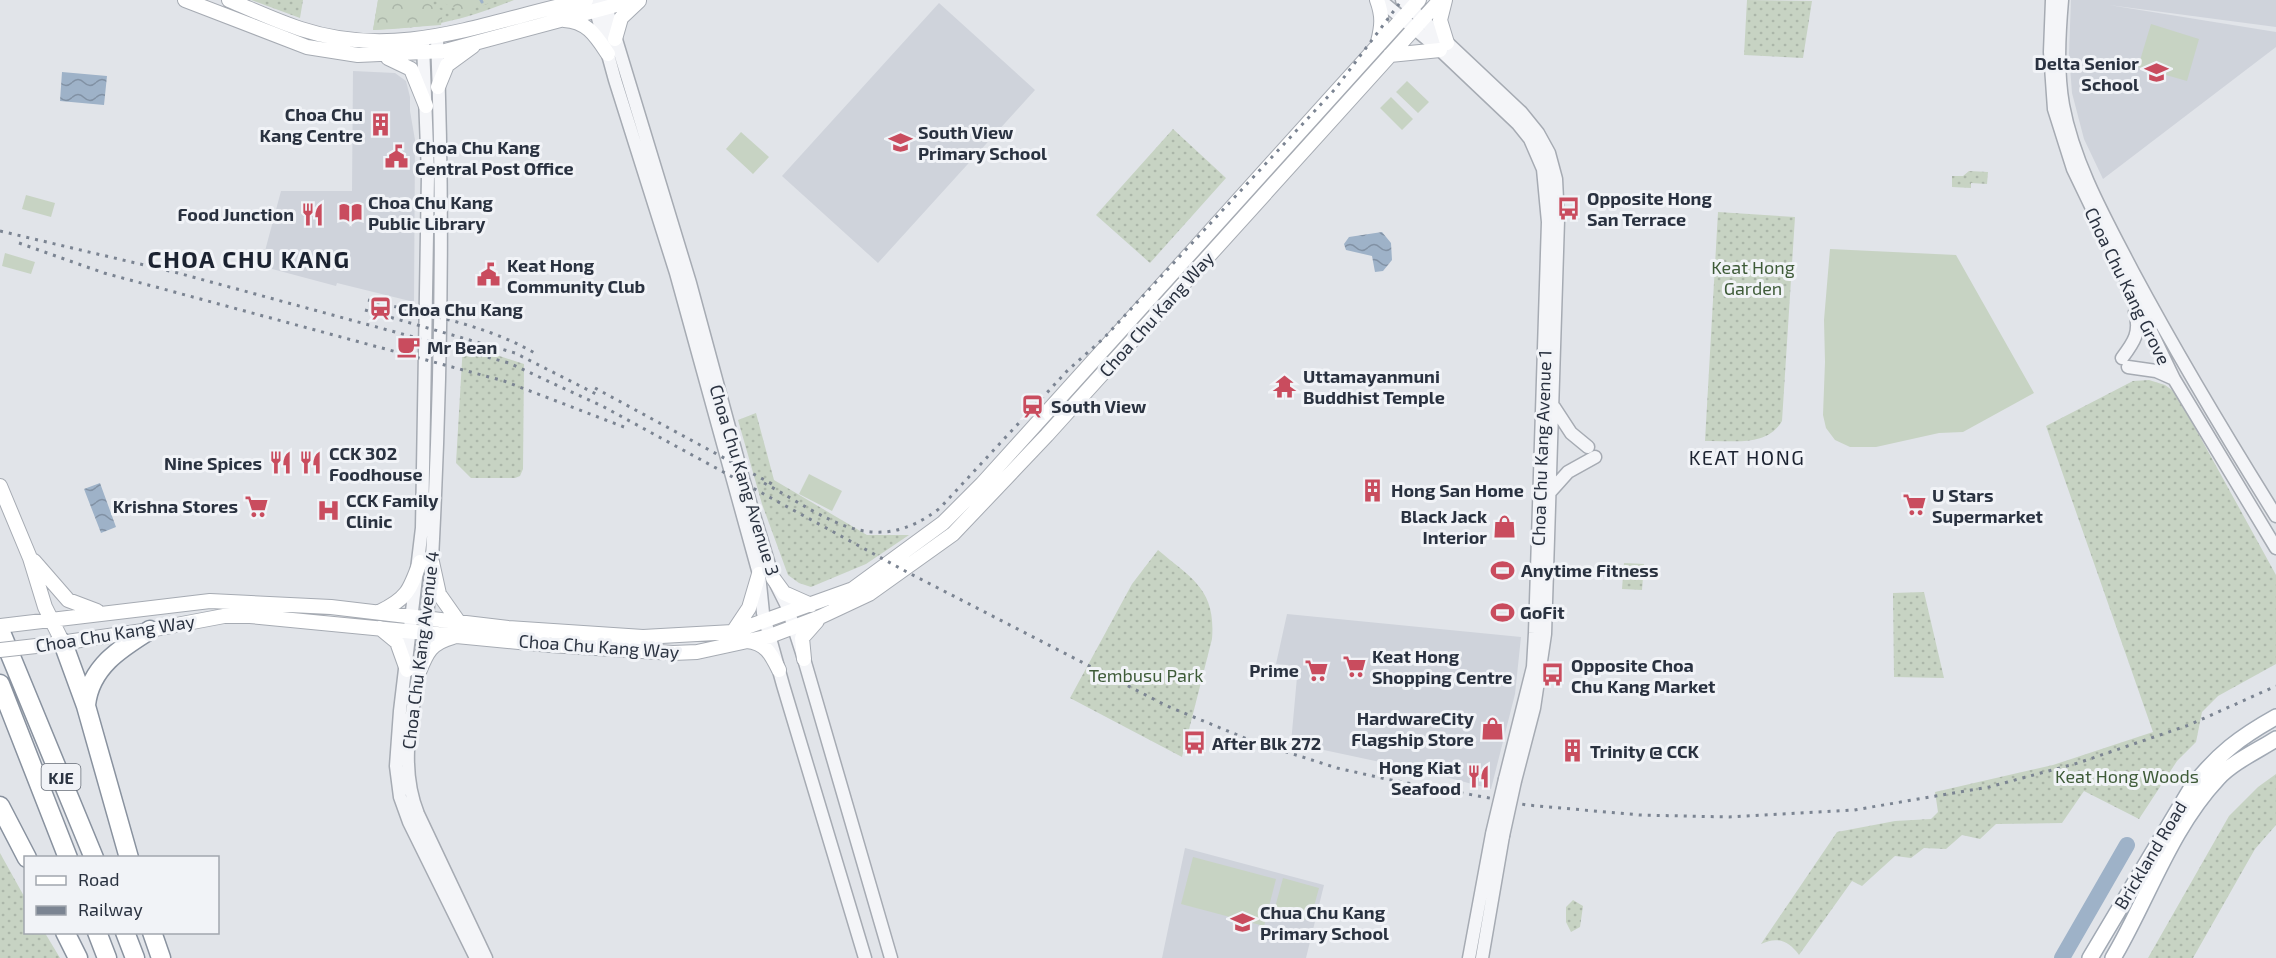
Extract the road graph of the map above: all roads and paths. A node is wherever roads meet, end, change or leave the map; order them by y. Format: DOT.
graph roads {
  1 [pos="185,0"];
  2 [pos="229,0"];
  3 [pos="586,0"];
  4 [pos="635,0"];
  5 [pos="641,0"];
  6 [pos="1378,0"];
  7 [pos="1440,0"];
  8 [pos="1444,0"];
  9 [pos="2052,0"];
  10 [pos="2062,0"];
  11 [pos="551,4"];
  12 [pos="600,5"];
  13 [pos="1409,7"];
  14 [pos="559,20"];
  15 [pos="1419,24"];
  16 [pos="302,29"];
  17 [pos="615,39"];
  18 [pos="480,41"];
  19 [pos="430,46"];
  20 [pos="307,47"];
  21 [pos="1376,47"];
  22 [pos="1444,47"];
  23 [pos="608,54"];
  24 [pos="380,55"];
  25 [pos="1390,55"];
  26 [pos="438,87"];
  27 [pos="426,106"];
  28 [pos="2129,288"];
  29 [pos="2174,379"];
  30 [pos="1553,406"];
  31 [pos="0,486"];
  32 [pos="1551,491"];
  33 [pos="2276,516"];
  34 [pos="2276,548"];
  35 [pos="30,558"];
  36 [pos="426,562"];
  37 [pos="759,574"];
  38 [pos="773,578"];
  39 [pos="811,605"];
  40 [pos="102,612"];
  41 [pos="379,612"];
  42 [pos="788,613"];
  43 [pos="820,617"];
  44 [pos="50,619"];
  45 [pos="765,620"];
  46 [pos="458,621"];
  47 [pos="418,625"];
  48 [pos="378,627"];
  49 [pos="0,628"];
  50 [pos="793,628"];
  51 [pos="150,630"];
  52 [pos="732,632"];
  53 [pos="458,636"];
  54 [pos="770,636"];
  55 [pos="745,641"];
  56 [pos="54,644"];
  57 [pos="0,650"];
  58 [pos="804,659"];
  59 [pos="779,670"];
  60 [pos="413,671"];
  61 [pos="0,684"];
  62 [pos="86,706"];
  63 [pos="2276,717"];
  64 [pos="2276,740"];
  65 [pos="1510,780"];
  66 [pos="0,806"];
  67 [pos="1498,835"];
  68 [pos="26,856"];
  69 [pos="67,856"];
  70 [pos="93,856"];
  71 [pos="128,856"];
  72 [pos="1487,925"];
  73 [pos="1474,933"];
  74 [pos="66,934"];
  75 [pos="97,934"];
  76 [pos="125,934"];
  77 [pos="152,934"];
  78 [pos="1483,957"];
  79 [pos="78,958"];
  80 [pos="107,958"];
  81 [pos="135,958"];
  82 [pos="161,958"];
  83 [pos="476,958"];
  84 [pos="486,958"];
  85 [pos="865,958"];
  86 [pos="891,958"];
  87 [pos="1469,958"];
  88 [pos="2090,958"];
  89 [pos="2114,958"];
  1 -- 20 [label="main road"];
  2 -- 16 [label="main road"];
  3 -- 11 [label="main road"];
  4 -- 12 [label="main road"];
  5 -- 17 [label="main road"];
  6 -- 13 [label="street, Choa Chu Kang Avenue 1"];
  6 -- 21 [label="main road"];
  7 -- 15 [label="main road, Choa Chu Kang Way"];
  8 -- 22 [label="main road"];
  9 -- 28 [label="street, Choa Chu Kang Grove"];
  10 -- 33 [label="street, Choa Chu Kang Grove"];
  11 -- 19 [label="main road"];
  12 -- 14 [label="main road"];
  12 -- 17 [label="street, Choa Chu Kang Avenue 3"];
  12 -- 23 [label="street, Choa Chu Kang Avenue 3"];
  13 -- 15 [label="street, Choa Chu Kang Avenue 1"];
  13 -- 21 [label="main road, Choa Chu Kang Way"];
  14 -- 18 [label="main road"];
  14 -- 23 [label="main road"];
  15 -- 22 [label="street, Choa Chu Kang Avenue 1"];
  15 -- 25 [label="main road, Choa Chu Kang Way"];
  16 -- 19 [label="main road"];
  16 -- 20 [label="main road"];
  17 -- 38 [label="street, Choa Chu Kang Avenue 3"];
  18 -- 19 [label="main road"];
  18 -- 26 [label="main road"];
  19 -- 24 [label="main road"];
  19 -- 26 [label="street, Choa Chu Kang Avenue 4"];
  19 -- 27 [label="street, Choa Chu Kang Avenue 4"];
  20 -- 24 [label="main road"];
  21 -- 39 [label="main road, Choa Chu Kang Way"];
  22 -- 25 [label="main road"];
  22 -- 30 [label="street, Choa Chu Kang Avenue 1"];
  22 -- 65 [label="street, Choa Chu Kang Avenue 1"];
  23 -- 37 [label="street, Choa Chu Kang Avenue 3"];
  24 -- 27 [label="main road"];
  25 -- 43 [label="main road, Choa Chu Kang Way"];
  26 -- 36 [label="street, Choa Chu Kang Avenue 4"];
  27 -- 36 [label="street, Choa Chu Kang Avenue 4"];
  28 -- 29 [label="street, Choa Chu Kang Grove"];
  28 -- 29 [label="street"];
  29 -- 34 [label="street, Choa Chu Kang Grove"];
  30 -- 32 [label="street, Choa Chu Kang Avenue 1"];
  30 -- 32 [label="street"];
  31 -- 35 [label="main road"];
  32 -- 65 [label="street, Choa Chu Kang Avenue 1"];
  35 -- 40 [label="main road"];
  35 -- 44 [label="main road"];
  36 -- 41 [label="main road"];
  36 -- 46 [label="main road"];
  36 -- 47 [label="street, Choa Chu Kang Avenue 4"];
  37 -- 45 [label="street, Choa Chu Kang Avenue 3"];
  37 -- 52 [label="main road"];
  38 -- 39 [label="main road"];
  38 -- 42 [label="street, Choa Chu Kang Avenue 3"];
  39 -- 42 [label="main road, Choa Chu Kang Way"];
  40 -- 41 [label="main road, Choa Chu Kang Way"];
  40 -- 44 [label="main road, Choa Chu Kang Way"];
  41 -- 47 [label="main road, Choa Chu Kang Way"];
  42 -- 45 [label="main road, Choa Chu Kang Way"];
  42 -- 50 [label="street, Choa Chu Kang Avenue 3"];
  43 -- 50 [label="main road, Choa Chu Kang Way"];
  43 -- 58 [label="main road"];
  44 -- 49 [label="main road, Choa Chu Kang Way"];
  44 -- 56 [label="main road"];
  45 -- 52 [label="main road, Choa Chu Kang Way"];
  45 -- 54 [label="street, Choa Chu Kang Avenue 3"];
  46 -- 47 [label="main road, Choa Chu Kang Way"];
  46 -- 52 [label="main road, Choa Chu Kang Way"];
  47 -- 48 [label="main road, Choa Chu Kang Way"];
  47 -- 53 [label="main road, Choa Chu Kang Way"];
  47 -- 60 [label="street, Choa Chu Kang Avenue 4"];
  48 -- 51 [label="main road, Choa Chu Kang Way"];
  48 -- 60 [label="main road"];
  49 -- 70 [label="highway, KJE"];
  50 -- 54 [label="main road, Choa Chu Kang Way"];
  50 -- 58 [label="street, Choa Chu Kang Avenue 3"];
  51 -- 56 [label="main road, Choa Chu Kang Way"];
  51 -- 62 [label="highway"];
  53 -- 55 [label="main road, Choa Chu Kang Way"];
  53 -- 60 [label="main road"];
  54 -- 55 [label="main road, Choa Chu Kang Way"];
  54 -- 59 [label="street, Choa Chu Kang Avenue 3"];
  55 -- 59 [label="main road"];
  56 -- 57 [label="main road, Choa Chu Kang Way, bridge"];
  56 -- 62 [label="highway"];
  58 -- 86 [label="street, Choa Chu Kang Avenue 3"];
  59 -- 85 [label="street, Choa Chu Kang Avenue 3"];
  60 -- 83 [label="street, Choa Chu Kang Avenue 4"];
  60 -- 84 [label="street, Choa Chu Kang Avenue 4"];
  61 -- 69 [label="highway, KJE"];
  62 -- 71 [label="highway"];
  63 -- 88 [label="main road, Brickland Road"];
  64 -- 89 [label="main road, Brickland Road"];
  65 -- 67 [label="street, Choa Chu Kang Avenue 1, bridge"];
  66 -- 68 [label="highway"];
  67 -- 72 [label="street, Choa Chu Kang Avenue 1"];
  67 -- 73 [label="street, Choa Chu Kang Avenue 1"];
  72 -- 73 [label="street"];
  72 -- 78 [label="street, Choa Chu Kang Avenue 1"];
  73 -- 87 [label="street, Choa Chu Kang Avenue 1"];
  74 -- 79 [label="highway"];
  75 -- 80 [label="highway"];
  76 -- 81 [label="highway"];
  77 -- 82 [label="highway"];
}
